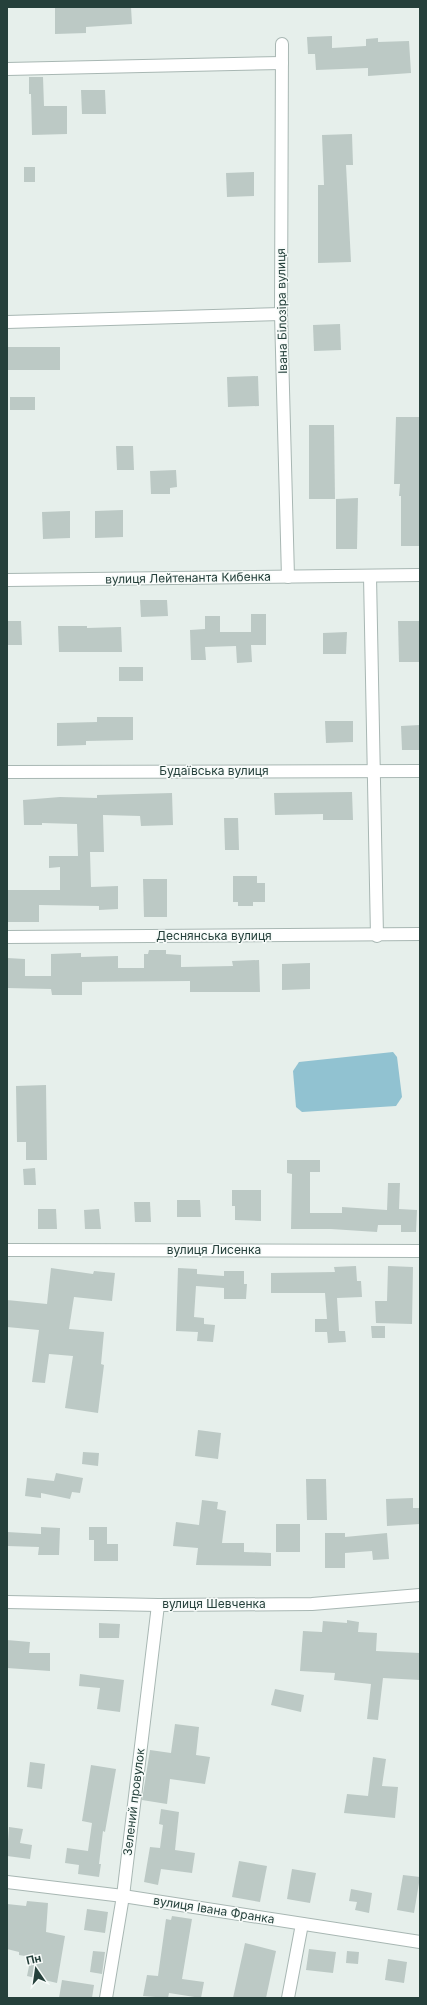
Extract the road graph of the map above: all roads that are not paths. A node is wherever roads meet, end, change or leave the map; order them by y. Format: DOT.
graph roads {
  1 [pos="282,44"];
  2 [pos="282,63"];
  3 [pos="7,69"];
  4 [pos="281,314"];
  5 [pos="7,322"];
  6 [pos="420,575"];
  7 [pos="370,576"];
  8 [pos="288,577"];
  9 [pos="7,580"];
  10 [pos="375,770"];
  11 [pos="420,771"];
  12 [pos="7,772"];
  13 [pos="420,934"];
  14 [pos="377,936"];
  15 [pos="7,937"];
  16 [pos="7,1250"];
  17 [pos="420,1251"];
  18 [pos="420,1595"];
  19 [pos="7,1602"];
  20 [pos="158,1605"];
  21 [pos="7,1882"];
  22 [pos="123,1896"];
  23 [pos="302,1924"];
  24 [pos="420,1942"];
  25 [pos="106,1998"];
  26 [pos="288,1998"];
  1 -- 2 [label="street, Івана Білозіра вулиця"];
  2 -- 3 [label="street"];
  2 -- 4 [label="street, Івана Білозіра вулиця"];
  4 -- 5 [label="street"];
  4 -- 8 [label="street, Івана Білозіра вулиця"];
  6 -- 7 [label="street, вулиця Лейтенанта Кибенка"];
  7 -- 8 [label="street, вулиця Лейтенанта Кибенка"];
  7 -- 10 [label="street"];
  8 -- 9 [label="street, вулиця Лейтенанта Кибенка"];
  10 -- 11 [label="street, Будаївська вулиця"];
  10 -- 12 [label="street, Будаївська вулиця"];
  10 -- 14 [label="street"];
  13 -- 14 [label="street, Деснянська вулиця"];
  14 -- 15 [label="street, Деснянська вулиця"];
  16 -- 17 [label="street, вулиця Лисенка"];
  18 -- 20 [label="street, вулиця Шевченка"];
  19 -- 20 [label="street, вулиця Шевченка"];
  20 -- 22 [label="street, Зелений провулок"];
  21 -- 22 [label="street, вулиця Івана Франка"];
  22 -- 23 [label="street, вулиця Івана Франка"];
  22 -- 25 [label="street, Зелений провулок"];
  23 -- 24 [label="street, вулиця Івана Франка"];
  23 -- 26 [label="street"];
}
